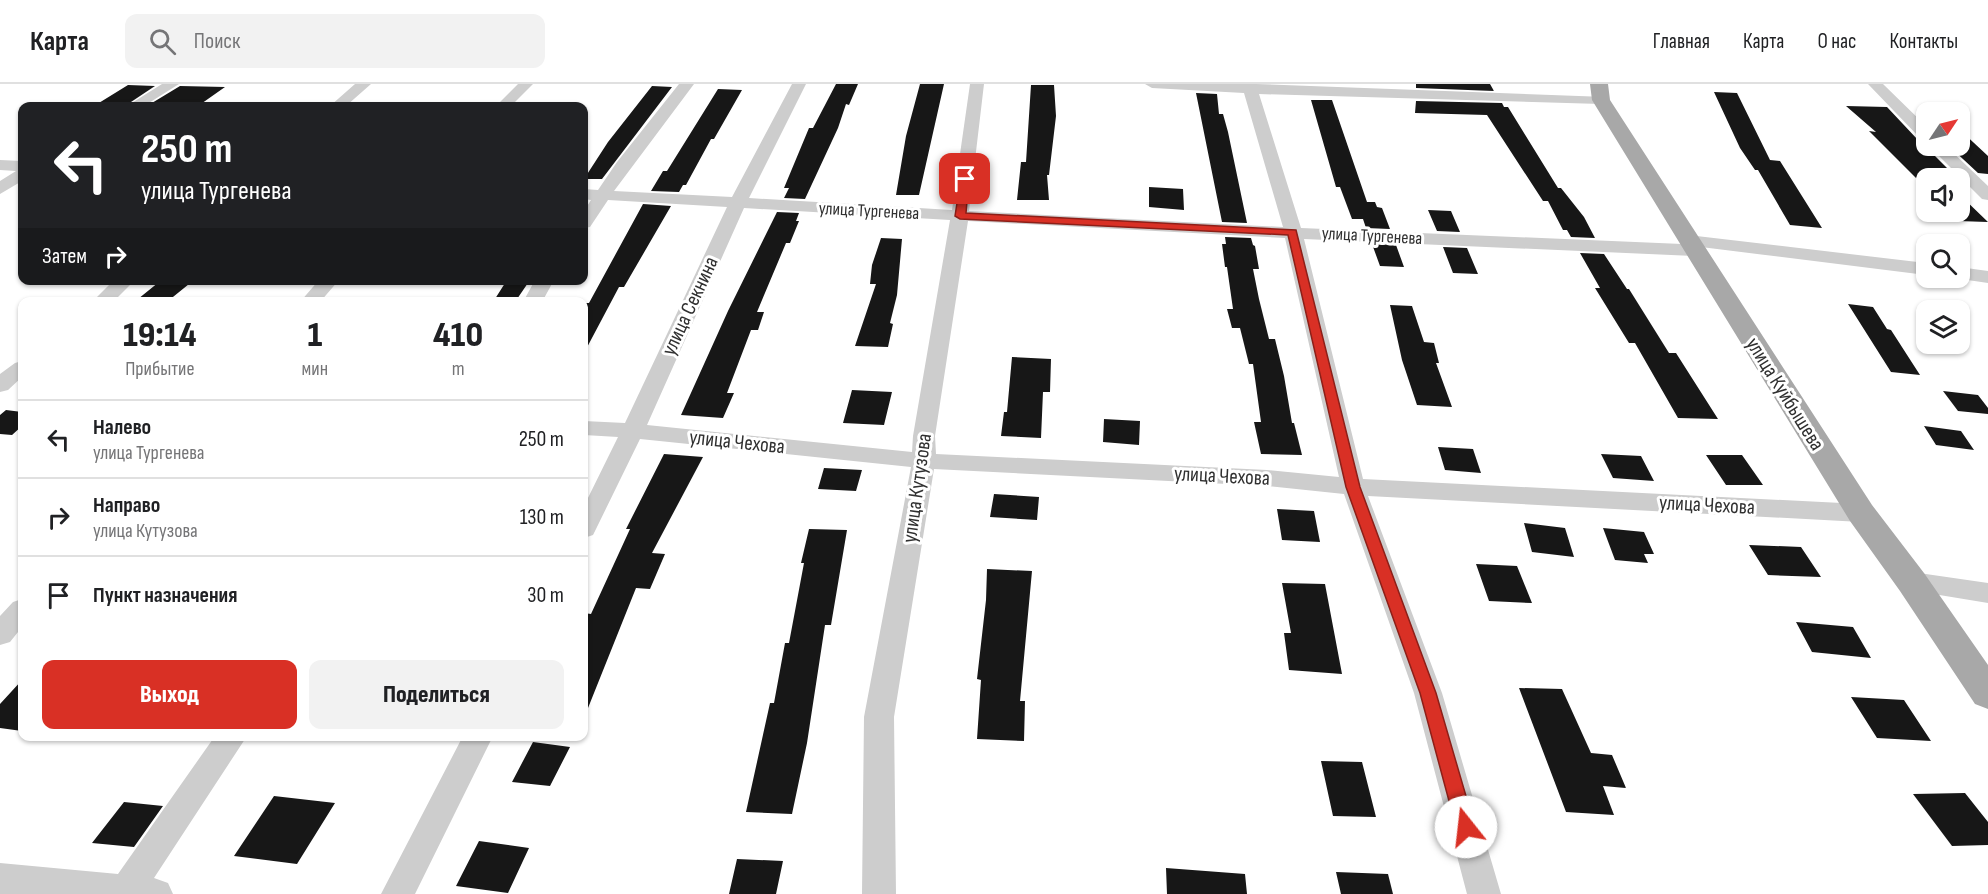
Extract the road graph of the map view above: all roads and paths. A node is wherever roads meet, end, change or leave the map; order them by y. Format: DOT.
graph roads {
  1 [pos="172,84"];
  2 [pos="364,84"];
  3 [pos="526,84"];
  4 [pos="687,84"];
  5 [pos="799,84"];
  6 [pos="977,84"];
  7 [pos="1152,84"];
  8 [pos="1875,84"];
  9 [pos="1249,87"];
  10 [pos="1600,92"];
  11 [pos="141,102"];
  12 [pos="342,102"];
  13 [pos="507,102"];
  14 [pos="1916,125"];
  15 [pos="1947,156"];
  16 [pos="0,165"];
  17 [pos="18,166"];
  18 [pos="18,177"];
  19 [pos="0,189"];
  20 [pos="588,194"];
  21 [pos="602,195"];
  22 [pos="1988,195"];
  23 [pos="737,204"];
  24 [pos="960,216"];
  25 [pos="588,217"];
  26 [pos="1293,232"];
  27 [pos="1691,245"];
  28 [pos="1916,268"];
  29 [pos="1970,275"];
  30 [pos="1988,277"];
  31 [pos="120,285"];
  32 [pos="325,285"];
  33 [pos="107,297"];
  34 [pos="314,297"];
  35 [pos="18,370"];
  36 [pos="0,385"];
  37 [pos="18,387"];
  38 [pos="588,428"];
  39 [pos="633,431"];
  40 [pos="924,461"];
  41 [pos="1353,487"];
  42 [pos="1861,513"];
  43 [pos="588,521"];
  44 [pos="1912,582"];
  45 [pos="1988,593"];
  46 [pos="18,614"];
  47 [pos="0,634"];
  48 [pos="1988,694"];
  49 [pos="229,741"];
  50 [pos="475,741"];
  51 [pos="0,879"];
  52 [pos="135,893"];
  53 [pos="398,894"];
  54 [pos="879,894"];
  55 [pos="1484,894"];
  1 -- 11 [label="street"];
  2 -- 12 [label="street"];
  3 -- 13 [label="street"];
  4 -- 21 [label="street"];
  5 -- 23 [label="street, улица Секнина"];
  6 -- 24 [label="street, улица Кутузова"];
  7 -- 9 [label="street"];
  8 -- 14 [label="street"];
  9 -- 10 [label="street"];
  9 -- 26 [label="street"];
  10 -- 27 [label="main road, улица Куйбышева"];
  15 -- 22 [label="street"];
  16 -- 17 [label="street"];
  18 -- 19 [label="street"];
  20 -- 21 [label="street, улица Тургенева"];
  21 -- 23 [label="street, улица Тургенева"];
  21 -- 25 [label="street"];
  23 -- 24 [label="street, улица Тургенева"];
  23 -- 39 [label="street, улица Секнина"];
  24 -- 26 [label="street, улица Тургенева"];
  24 -- 40 [label="street, улица Кутузова"];
  26 -- 27 [label="street, улица Тургенева"];
  26 -- 41 [label="street"];
  27 -- 28 [label="street, улица Тургенева"];
  27 -- 42 [label="main road, улица Куйбышева"];
  29 -- 30 [label="street"];
  31 -- 33 [label="street"];
  32 -- 34 [label="street"];
  35 -- 36 [label="street"];
  36 -- 37 [label="street"];
  38 -- 39 [label="street, улица Чехова"];
  39 -- 40 [label="street, улица Чехова"];
  39 -- 43 [label="street, улица Секнина"];
  40 -- 41 [label="street, улица Чехова"];
  40 -- 54 [label="street, улица Кутузова"];
  41 -- 42 [label="street, улица Чехова"];
  41 -- 55 [label="street"];
  42 -- 44 [label="main road, улица Куйбышева"];
  44 -- 45 [label="street"];
  44 -- 48 [label="main road, улица Куйбышева"];
  46 -- 47 [label="street"];
  49 -- 52 [label="street"];
  50 -- 53 [label="street"];
  51 -- 52 [label="street"];
}
